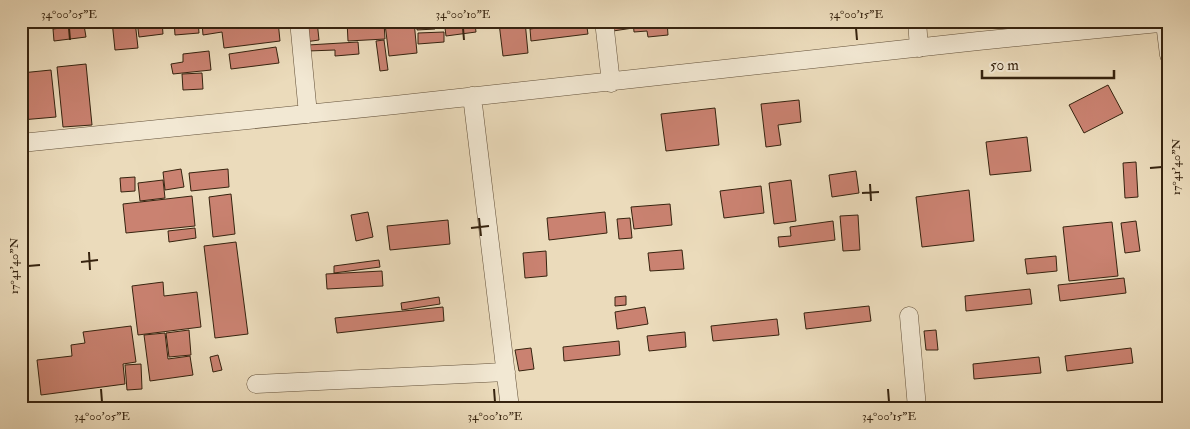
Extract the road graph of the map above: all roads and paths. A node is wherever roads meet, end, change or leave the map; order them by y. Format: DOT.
graph roads {
  1 [pos="299,21"];
  2 [pos="604,21"];
  3 [pos="917,21"];
  4 [pos="1167,22"];
  5 [pos="919,48"];
  6 [pos="1169,55"];
  7 [pos="611,83"];
  8 [pos="472,96"];
  9 [pos="308,114"];
  10 [pos="21,143"];
  11 [pos="909,316"];
  12 [pos="506,372"];
  13 [pos="256,384"];
  14 [pos="510,408"];
  15 [pos="917,408"];
  1 -- 9 [label="street"];
  2 -- 7 [label="street"];
  3 -- 5 [label="street"];
  4 -- 5 [label="street"];
  4 -- 6 [label="street"];
  5 -- 7 [label="street"];
  7 -- 8 [label="street"];
  8 -- 9 [label="street"];
  8 -- 12 [label="street"];
  9 -- 10 [label="street"];
  11 -- 15 [label="street"];
  12 -- 13 [label="street"];
  12 -- 14 [label="street"];
}
